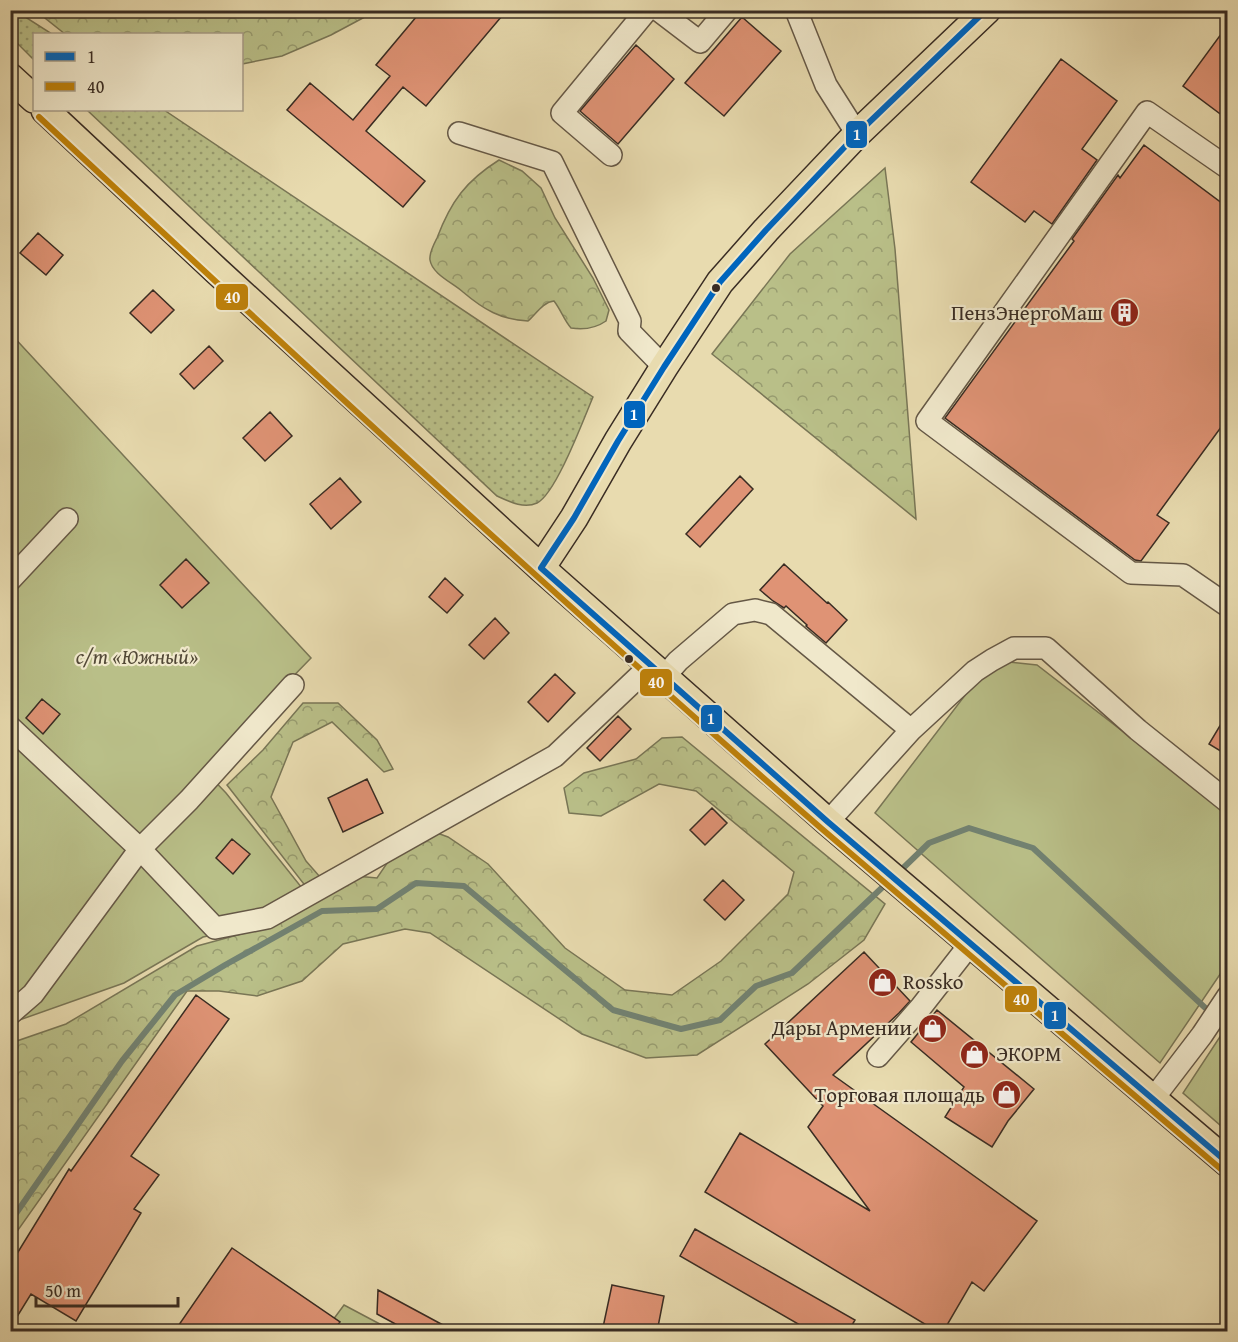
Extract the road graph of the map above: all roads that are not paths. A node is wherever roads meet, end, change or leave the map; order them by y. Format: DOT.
graph roads {
  1 [pos="647,10"];
  2 [pos="658,10"];
  3 [pos="728,10"];
  4 [pos="796,10"];
  5 [pos="987,10"];
  6 [pos="10,77"];
  7 [pos="33,98"];
  8 [pos="46,111"];
  9 [pos="459,133"];
  10 [pos="857,134"];
  11 [pos="611,155"];
  12 [pos="1227,168"];
  13 [pos="664,367"];
  14 [pos="67,519"];
  15 [pos="541,568"];
  16 [pos="10,580"];
  17 [pos="1227,606"];
  18 [pos="657,671"];
  19 [pos="293,685"];
  20 [pos="10,727"];
  21 [pos="910,730"];
  22 [pos="1227,802"];
  23 [pos="828,822"];
  24 [pos="140,849"];
  25 [pos="970,943"];
  26 [pos="1227,996"];
  27 [pos="10,1014"];
  28 [pos="878,1056"];
  29 [pos="1153,1099"];
  30 [pos="1227,1164"];
  1 -- 11 [label="lane"];
  2 -- 3 [label="lane"];
  4 -- 10 [label="lane"];
  5 -- 10 [label="main road"];
  6 -- 7 [label="main road"];
  8 -- 15 [label="main road"];
  9 -- 13 [label="lane"];
  10 -- 13 [label="main road"];
  12 -- 17 [label="lane"];
  13 -- 15 [label="main road"];
  14 -- 16 [label="lane"];
  15 -- 18 [label="main road"];
  18 -- 21 [label="lane"];
  18 -- 23 [label="main road"];
  18 -- 24 [label="lane"];
  19 -- 24 [label="lane"];
  20 -- 24 [label="lane"];
  21 -- 22 [label="lane"];
  21 -- 23 [label="lane"];
  23 -- 25 [label="main road"];
  24 -- 27 [label="lane"];
  25 -- 28 [label="lane"];
  25 -- 29 [label="main road"];
  26 -- 29 [label="lane"];
  29 -- 30 [label="main road"];
}
